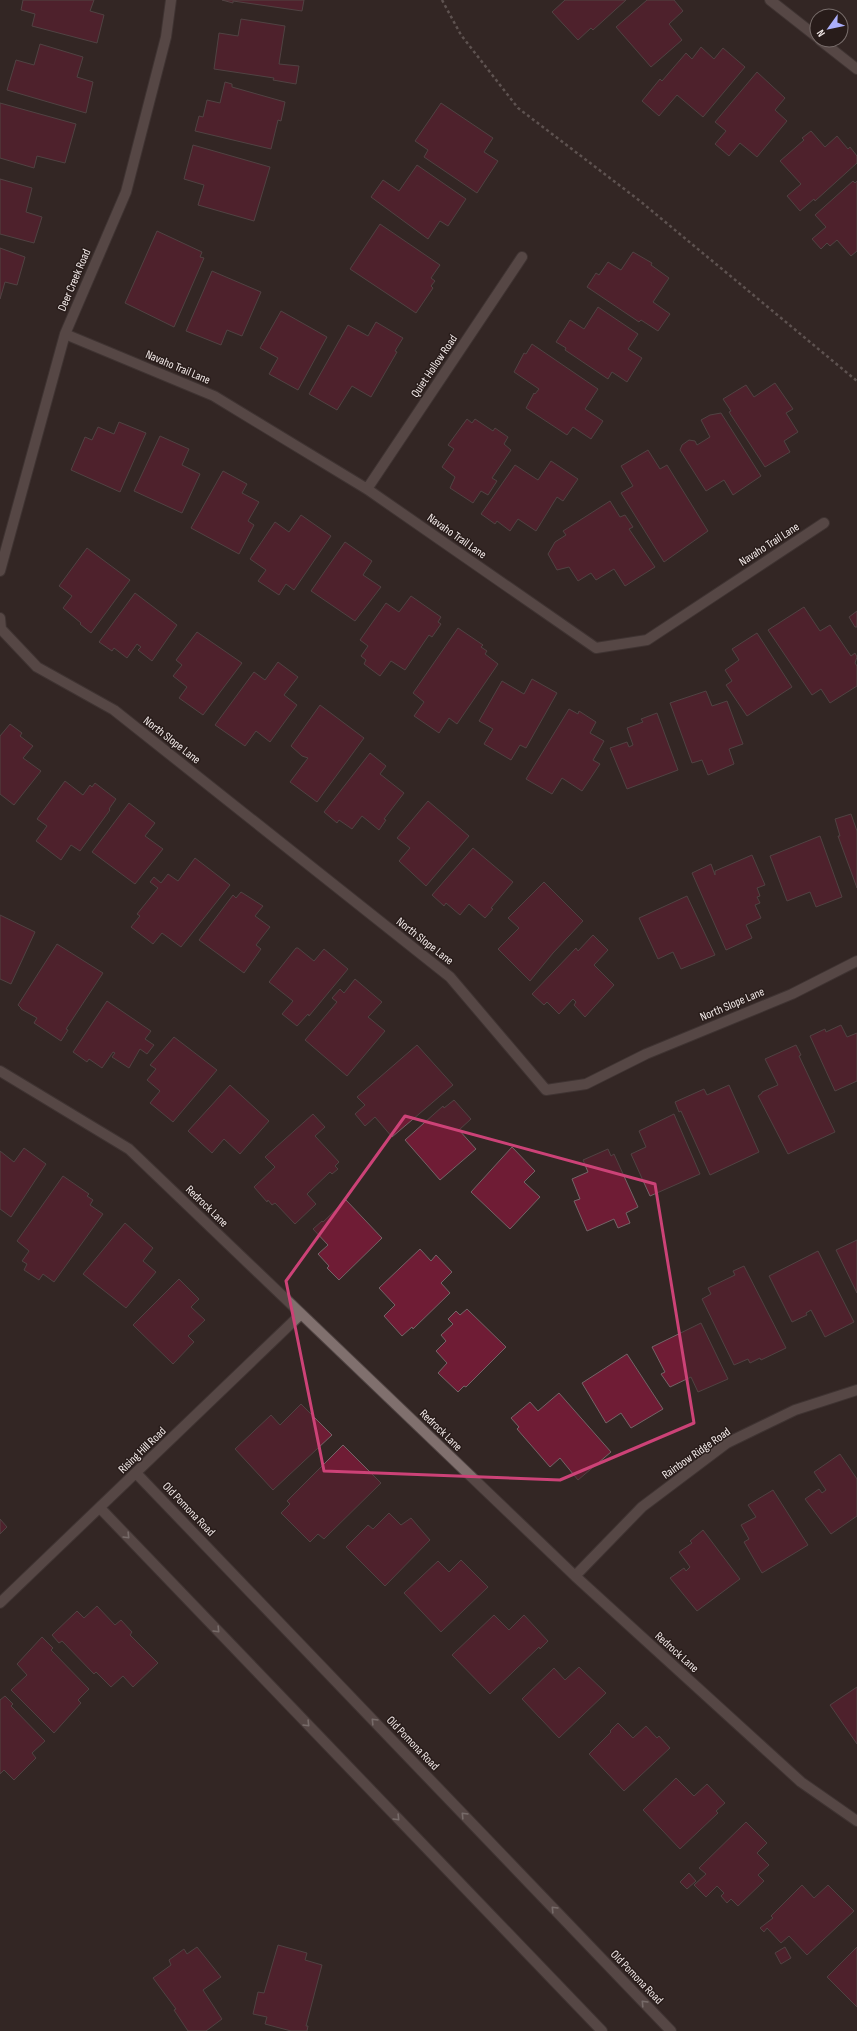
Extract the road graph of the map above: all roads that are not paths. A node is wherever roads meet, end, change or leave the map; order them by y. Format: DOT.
graph roads {
  1 [pos="171,0"];
  2 [pos="770,0"];
  3 [pos="809,31"];
  4 [pos="830,48"];
  5 [pos="857,69"];
  6 [pos="522,257"];
  7 [pos="65,334"];
  8 [pos="367,489"];
  9 [pos="824,523"];
  10 [pos="0,571"];
  11 [pos="0,618"];
  12 [pos="0,629"];
  13 [pos="857,961"];
  14 [pos="0,1071"];
  15 [pos="301,1314"];
  16 [pos="857,1390"];
  17 [pos="136,1473"];
  18 [pos="100,1508"];
  19 [pos="575,1576"];
  20 [pos="0,1603"];
  21 [pos="857,1821"];
  22 [pos="602,2031"];
  23 [pos="671,2031"];
  1 -- 7 [label="street, Deer Creek Road"];
  2 -- 3 [label="street"];
  4 -- 5 [label="street"];
  6 -- 8 [label="street, Quiet Hollow Road"];
  7 -- 8 [label="street, Navaho Trail Lane"];
  7 -- 10 [label="street, Deer Creek Road"];
  8 -- 9 [label="street, Navaho Trail Lane"];
  11 -- 12 [label="street"];
  12 -- 13 [label="street, North Slope Lane"];
  14 -- 15 [label="street, Redrock Lane"];
  15 -- 17 [label="street, Rising Hill Road"];
  15 -- 19 [label="street, Redrock Lane"];
  16 -- 19 [label="street, Rainbow Ridge Road"];
  17 -- 18 [label="street, Rising Hill Road"];
  23 -- 17 [label="street, Old Pomona Road, one-way"];
  18 -- 20 [label="street, Rising Hill Road"];
  18 -- 22 [label="street, one-way"];
  19 -- 21 [label="street, Redrock Lane"];
}
